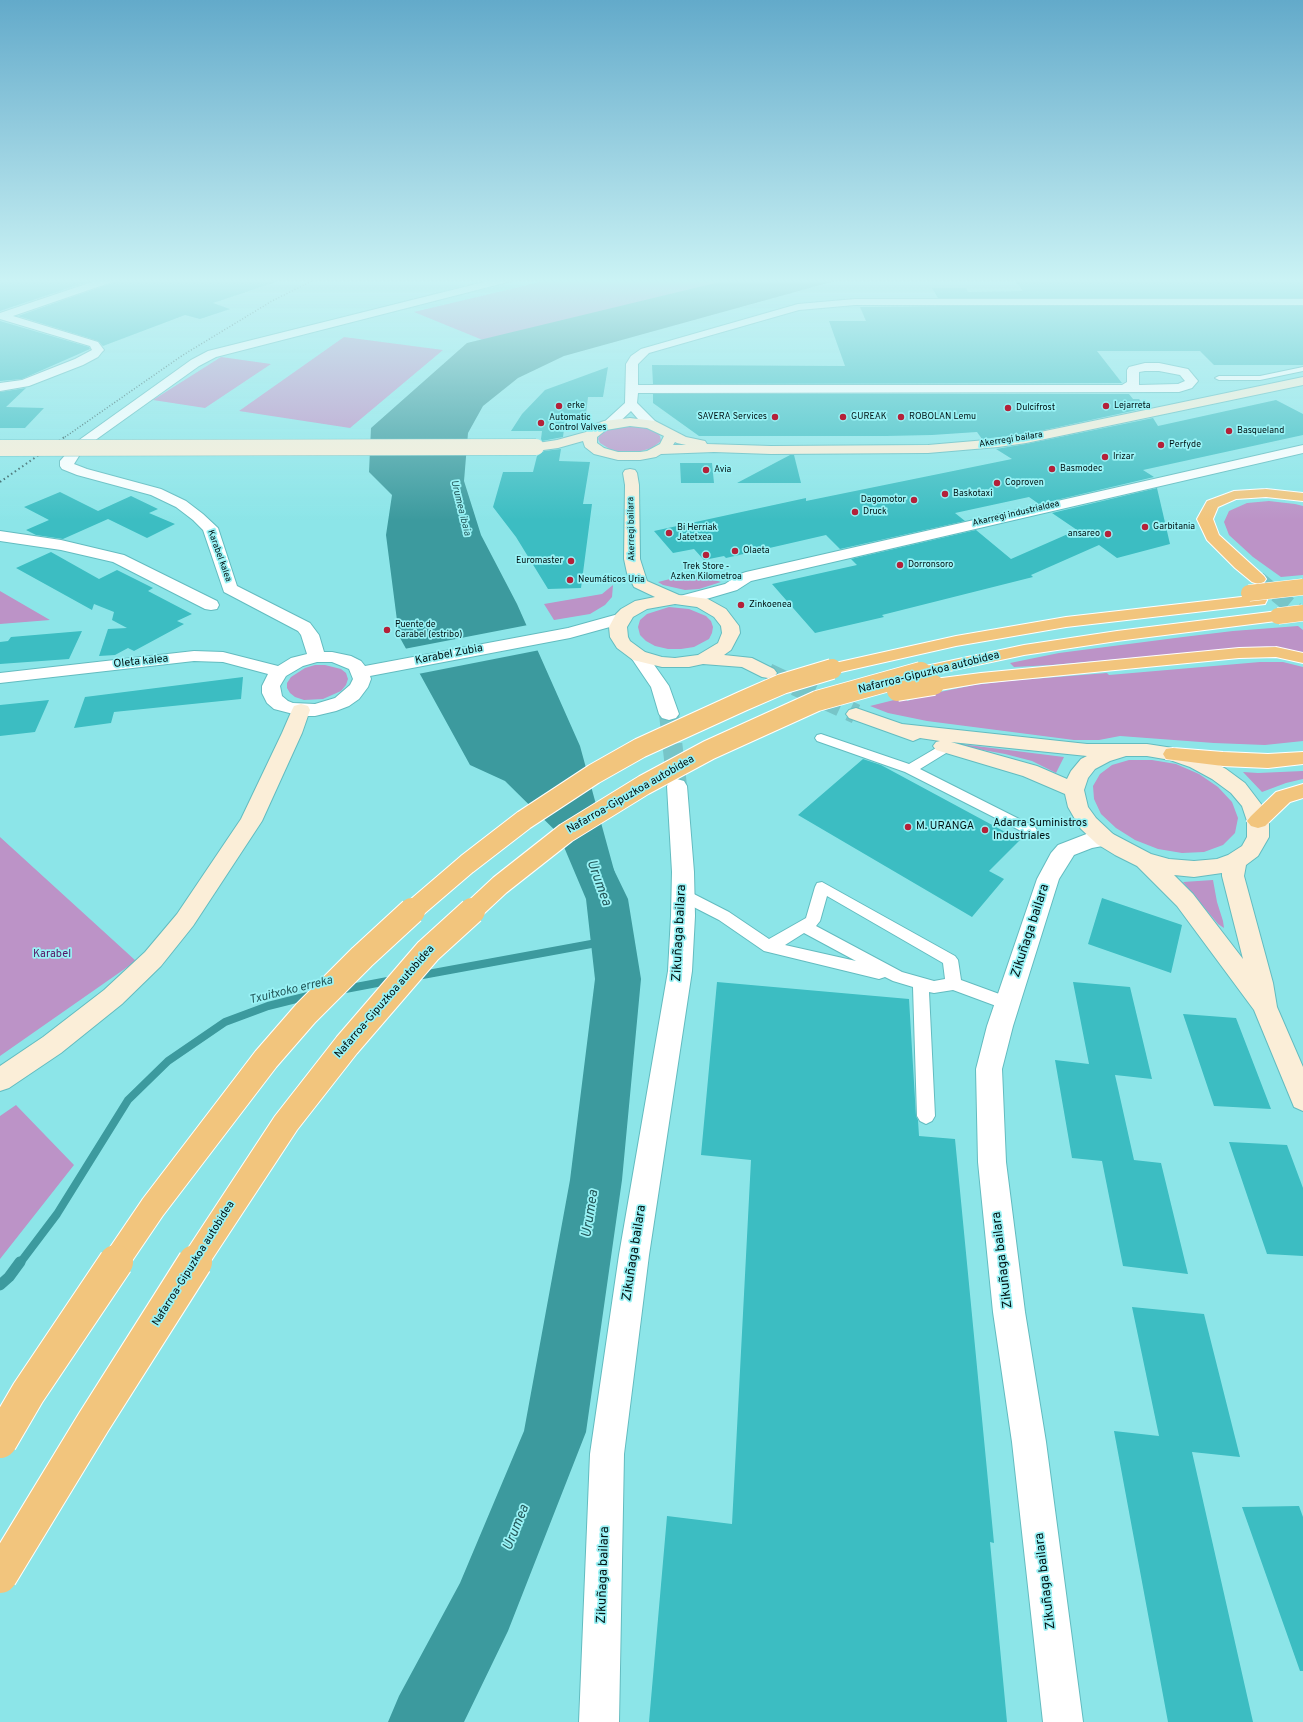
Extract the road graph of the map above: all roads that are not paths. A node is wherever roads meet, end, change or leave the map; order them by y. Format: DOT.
graph roads {
  1 [pos="84,359"];
  2 [pos="202,359"];
  3 [pos="635,359"];
  4 [pos="1303,369"];
  5 [pos="1219,378"];
  6 [pos="1303,381"];
  7 [pos="0,387"];
  8 [pos="631,389"];
  9 [pos="1124,389"];
  10 [pos="631,404"];
  11 [pos="609,424"];
  12 [pos="650,424"];
  13 [pos="665,431"];
  14 [pos="591,435"];
  15 [pos="82,443"];
  16 [pos="536,447"];
  17 [pos="0,448"];
  18 [pos="714,448"];
  19 [pos="1303,449"];
  20 [pos="660,450"];
  21 [pos="604,453"];
  22 [pos="72,456"];
  23 [pos="640,456"];
  24 [pos="630,473"];
  25 [pos="1301,498"];
  26 [pos="0,536"];
  27 [pos="640,584"];
  28 [pos="731,587"];
  29 [pos="1303,587"];
  30 [pos="1255,591"];
  31 [pos="1303,596"];
  32 [pos="681,600"];
  33 [pos="211,605"];
  34 [pos="720,613"];
  35 [pos="1303,613"];
  36 [pos="627,614"];
  37 [pos="570,633"];
  38 [pos="619,637"];
  39 [pos="729,640"];
  40 [pos="639,656"];
  41 [pos="317,657"];
  42 [pos="1303,658"];
  43 [pos="703,659"];
  44 [pos="746,662"];
  45 [pos="675,663"];
  46 [pos="280,672"];
  47 [pos="360,672"];
  48 [pos="768,673"];
  49 [pos="0,678"];
  50 [pos="928,678"];
  51 [pos="660,686"];
  52 [pos="301,710"];
  53 [pos="669,714"];
  54 [pos="856,714"];
  55 [pos="899,730"];
  56 [pos="820,738"];
  57 [pos="947,747"];
  58 [pos="1122,751"];
  59 [pos="1173,754"];
  60 [pos="1303,758"];
  61 [pos="910,769"];
  62 [pos="677,786"];
  63 [pos="1074,790"];
  64 [pos="1303,791"];
  65 [pos="1258,821"];
  66 [pos="1030,830"];
  67 [pos="1105,839"];
  68 [pos="1144,860"];
  69 [pos="1236,861"];
  70 [pos="683,895"];
  71 [pos="803,926"];
  72 [pos="768,947"];
  73 [pos="898,978"];
  74 [pos="921,983"];
  75 [pos="954,984"];
  76 [pos="1007,1004"];
  77 [pos="1265,1007"];
  78 [pos="0,1080"];
  79 [pos="1303,1099"];
  80 [pos="926,1116"];
  81 [pos="0,1441"];
  82 [pos="0,1576"];
  83 [pos="599,1722"];
  84 [pos="1063,1722"];
  1 -- 7 [label="street"];
  2 -- 15 [label="street"];
  3 -- 8 [label="street"];
  4 -- 5 [label="lane"];
  6 -- 18 [label="main road, Akerregi bailara"];
  8 -- 9 [label="street"];
  8 -- 10 [label="street"];
  9 -- 9 [label="street"];
  10 -- 11 [label="street"];
  10 -- 12 [label="street"];
  11 -- 12 [label="main road"];
  11 -- 14 [label="main road"];
  12 -- 13 [label="main road"];
  13 -- 18 [label="main road"];
  13 -- 20 [label="main road"];
  14 -- 16 [label="main road"];
  14 -- 21 [label="main road"];
  16 -- 17 [label="main road, bridge"];
  16 -- 21 [label="main road"];
  18 -- 20 [label="main road"];
  19 -- 28 [label="street, Akarregi industrialdea"];
  20 -- 23 [label="main road"];
  21 -- 23 [label="main road"];
  21 -- 24 [label="main road"];
  22 -- 41 [label="street, Karabel kalea"];
  23 -- 24 [label="main road"];
  24 -- 27 [label="main road, Akerregi bailara"];
  25 -- 30 [label="highway"];
  26 -- 33 [label="street"];
  27 -- 32 [label="main road"];
  27 -- 36 [label="main road"];
  28 -- 32 [label="street, Akarregi industrialdea"];
  28 -- 34 [label="street"];
  29 -- 30 [label="highway, bridge"];
  30 -- 31 [label="highway, Nafarroa-Gipuzkoa autobidea"];
  30 -- 81 [label="highway, Nafarroa-Gipuzkoa autobidea, bridge"];
  32 -- 34 [label="main road"];
  32 -- 36 [label="main road"];
  34 -- 39 [label="main road"];
  35 -- 50 [label="highway, Nafarroa-Gipuzkoa autobidea, bridge"];
  36 -- 37 [label="street"];
  36 -- 38 [label="main road"];
  37 -- 38 [label="street"];
  37 -- 47 [label="street, Karabel Zubia"];
  38 -- 40 [label="main road"];
  39 -- 43 [label="main road"];
  39 -- 44 [label="main road"];
  40 -- 45 [label="main road"];
  40 -- 51 [label="street"];
  41 -- 46 [label="street"];
  41 -- 47 [label="street"];
  42 -- 50 [label="highway"];
  43 -- 44 [label="main road"];
  43 -- 45 [label="main road"];
  44 -- 48 [label="main road"];
  45 -- 51 [label="street"];
  46 -- 49 [label="street, Oleta kalea"];
  46 -- 52 [label="street"];
  47 -- 52 [label="street"];
  50 -- 82 [label="highway, Nafarroa-Gipuzkoa autobidea, bridge"];
  51 -- 53 [label="street"];
  52 -- 78 [label="main road"];
  54 -- 55 [label="main road"];
  55 -- 57 [label="main road"];
  55 -- 58 [label="main road"];
  56 -- 61 [label="lane"];
  57 -- 61 [label="lane"];
  57 -- 63 [label="main road"];
  58 -- 59 [label="main road"];
  58 -- 63 [label="main road"];
  59 -- 60 [label="highway"];
  59 -- 65 [label="main road"];
  61 -- 66 [label="lane"];
  62 -- 70 [label="street, Zikuñaga bailara"];
  63 -- 67 [label="main road"];
  64 -- 65 [label="highway"];
  65 -- 69 [label="main road"];
  67 -- 68 [label="main road"];
  67 -- 76 [label="street, Zikuñaga bailara"];
  68 -- 69 [label="main road"];
  68 -- 77 [label="main road"];
  69 -- 77 [label="main road"];
  70 -- 72 [label="lane"];
  70 -- 83 [label="street, Zikuñaga bailara"];
  71 -- 72 [label="lane"];
  71 -- 73 [label="lane"];
  71 -- 75 [label="lane"];
  72 -- 73 [label="lane"];
  73 -- 74 [label="lane"];
  74 -- 75 [label="lane"];
  74 -- 80 [label="lane"];
  75 -- 76 [label="lane"];
  76 -- 84 [label="street, Zikuñaga bailara"];
  77 -- 79 [label="main road"];
}
